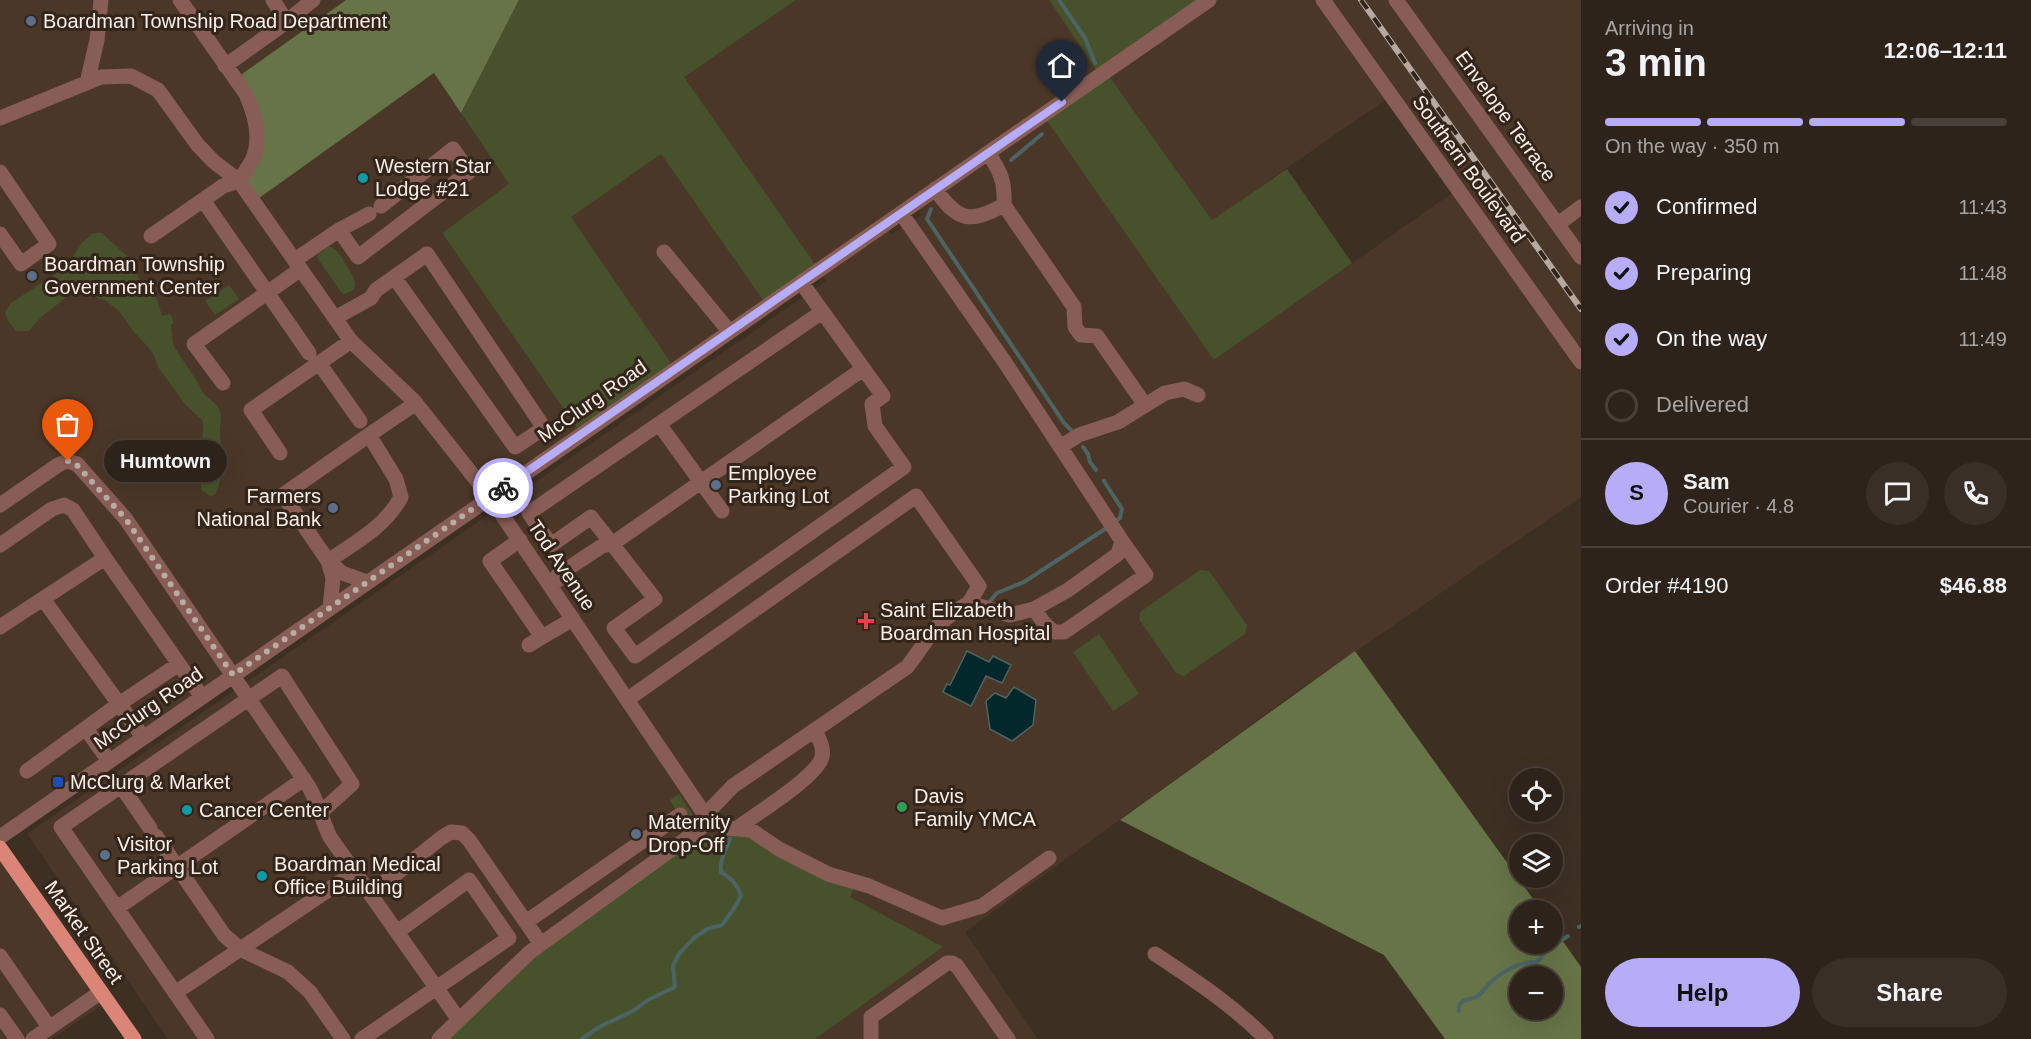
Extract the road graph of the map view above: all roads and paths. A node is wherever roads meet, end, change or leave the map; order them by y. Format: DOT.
graph roads {
  1 [pos="101,0"];
  2 [pos="180,0"];
  3 [pos="273,0"];
  4 [pos="313,0"];
  5 [pos="1209,0"];
  6 [pos="1323,0"];
  7 [pos="1396,0"];
  8 [pos="281,26"];
  9 [pos="225,66"];
  10 [pos="87,83"];
  11 [pos="0,118"];
  12 [pos="988,153"];
  13 [pos="0,172"];
  14 [pos="239,181"];
  15 [pos="935,189"];
  16 [pos="203,200"];
  17 [pos="1004,205"];
  18 [pos="1581,207"];
  19 [pos="901,213"];
  20 [pos="1558,224"];
  21 [pos="339,230"];
  22 [pos="0,234"];
  23 [pos="151,236"];
  24 [pos="664,252"];
  25 [pos="1581,257"];
  26 [pos="298,265"];
  27 [pos="394,277"];
  28 [pos="801,282"];
  29 [pos="267,293"];
  30 [pos="822,312"];
  31 [pos="335,318"];
  32 [pos="729,331"];
  33 [pos="351,341"];
  34 [pos="314,358"];
  35 [pos="1581,362"];
  36 [pos="863,369"];
  37 [pos="223,383"];
  38 [pos="1198,395"];
  39 [pos="416,403"];
  40 [pos="1145,405"];
  41 [pos="360,421"];
  42 [pos="659,424"];
  43 [pos="369,435"];
  44 [pos="1060,447"];
  45 [pos="280,453"];
  46 [pos="701,481"];
  47 [pos="490,497"];
  48 [pos="0,505"];
  49 [pos="722,511"];
  50 [pos="1119,536"];
  51 [pos="520,540"];
  52 [pos="612,544"];
  53 [pos="0,545"];
  54 [pos="105,558"];
  55 [pos="328,561"];
  56 [pos="367,582"];
  57 [pos="554,583"];
  58 [pos="43,599"];
  59 [pos="969,603"];
  60 [pos="330,608"];
  61 [pos="1035,609"];
  62 [pos="573,619"];
  63 [pos="0,627"];
  64 [pos="179,664"];
  65 [pos="233,675"];
  66 [pos="202,697"];
  67 [pos="249,698"];
  68 [pos="628,699"];
  69 [pos="119,704"];
  70 [pos="86,729"];
  71 [pos="815,731"];
  72 [pos="143,738"];
  73 [pos="109,761"];
  74 [pos="27,771"];
  75 [pos="304,779"];
  76 [pos="121,786"];
  77 [pos="320,813"];
  78 [pos="680,815"];
  79 [pos="705,815"];
  80 [pos="736,829"];
  81 [pos="0,837"];
  82 [pos="0,848"];
  83 [pos="1049,858"];
  84 [pos="177,868"];
  85 [pos="602,869"];
  86 [pos="355,872"];
  87 [pos="616,889"];
  88 [pos="369,892"];
  89 [pos="117,908"];
  90 [pos="526,922"];
  91 [pos="397,932"];
  92 [pos="541,944"];
  93 [pos="242,950"];
  94 [pos="1155,954"];
  95 [pos="0,956"];
  96 [pos="436,988"];
  97 [pos="101,992"];
  98 [pos="176,993"];
  99 [pos="0,1015"];
  100 [pos="459,1020"];
  101 [pos="49,1027"];
  102 [pos="17,1039"];
  103 [pos="33,1039"];
  104 [pos="134,1039"];
  105 [pos="207,1039"];
  106 [pos="343,1039"];
  107 [pos="362,1039"];
  108 [pos="439,1039"];
  109 [pos="870,1039"];
  110 [pos="1008,1039"];
  111 [pos="1266,1039"];
  1 -- 10 [label="street"];
  2 -- 9 [label="street"];
  3 -- 8 [label="street"];
  4 -- 8 [label="street"];
  5 -- 12 [label="street, McClurg Road"];
  6 -- 35 [label="street, Southern Boulevard"];
  7 -- 20 [label="street, Envelope Terrace"];
  8 -- 9 [label="street"];
  9 -- 14 [label="street"];
  10 -- 11 [label="street, Tod Avenue"];
  10 -- 14 [label="street, Tod Avenue"];
  12 -- 15 [label="street, McClurg Road"];
  12 -- 17 [label="street"];
  13 -- 22 [label="street"];
  14 -- 16 [label="street"];
  14 -- 26 [label="street, Tod Avenue"];
  15 -- 17 [label="street"];
  15 -- 19 [label="street, McClurg Road"];
  16 -- 23 [label="street"];
  16 -- 29 [label="street"];
  17 -- 40 [label="street"];
  18 -- 20 [label="street"];
  19 -- 28 [label="street, McClurg Road"];
  19 -- 44 [label="street"];
  20 -- 25 [label="street, Envelope Terrace"];
  21 -- 21 [label="street"];
  21 -- 26 [label="street"];
  24 -- 32 [label="street"];
  26 -- 29 [label="street"];
  26 -- 31 [label="street, Tod Avenue"];
  27 -- 27 [label="street"];
  27 -- 31 [label="street"];
  28 -- 30 [label="street"];
  28 -- 32 [label="street, McClurg Road"];
  29 -- 34 [label="street"];
  29 -- 37 [label="street"];
  30 -- 36 [label="street"];
  30 -- 42 [label="street"];
  31 -- 33 [label="street, Tod Avenue"];
  32 -- 47 [label="street, McClurg Road"];
  33 -- 34 [label="street"];
  33 -- 39 [label="street, Tod Avenue"];
  34 -- 41 [label="street"];
  34 -- 45 [label="street"];
  36 -- 46 [label="street"];
  36 -- 52 [label="street"];
  38 -- 40 [label="street"];
  39 -- 43 [label="street"];
  39 -- 47 [label="street, Tod Avenue"];
  40 -- 44 [label="street"];
  42 -- 46 [label="street"];
  42 -- 52 [label="street"];
  43 -- 55 [label="street"];
  43 -- 55 [label="street"];
  44 -- 50 [label="street"];
  46 -- 49 [label="street"];
  46 -- 52 [label="street"];
  47 -- 51 [label="street, Tod Avenue"];
  47 -- 56 [label="street, McClurg Road"];
  48 -- 65 [label="street"];
  50 -- 61 [label="street"];
  50 -- 61 [label="street"];
  51 -- 57 [label="street, Tod Avenue"];
  51 -- 62 [label="street"];
  52 -- 57 [label="street"];
  53 -- 54 [label="street"];
  54 -- 58 [label="street"];
  54 -- 64 [label="street"];
  55 -- 56 [label="street"];
  55 -- 60 [label="street"];
  56 -- 60 [label="street, McClurg Road"];
  57 -- 62 [label="street, Tod Avenue"];
  58 -- 63 [label="street"];
  58 -- 69 [label="street"];
  59 -- 61 [label="street"];
  59 -- 68 [label="street"];
  59 -- 71 [label="street"];
  60 -- 65 [label="street, McClurg Road"];
  62 -- 68 [label="street, Tod Avenue"];
  64 -- 66 [label="street"];
  64 -- 69 [label="street"];
  65 -- 66 [label="street, McClurg Road"];
  65 -- 67 [label="street"];
  66 -- 72 [label="street, McClurg Road"];
  67 -- 75 [label="street"];
  67 -- 76 [label="street"];
  67 -- 77 [label="street"];
  68 -- 79 [label="street, Tod Avenue"];
  69 -- 70 [label="street"];
  69 -- 72 [label="street"];
  70 -- 73 [label="street"];
  70 -- 74 [label="street"];
  71 -- 79 [label="street"];
  71 -- 80 [label="street"];
  72 -- 73 [label="street, McClurg Road"];
  73 -- 81 [label="street, McClurg Road"];
  75 -- 77 [label="street"];
  75 -- 84 [label="street"];
  76 -- 84 [label="street"];
  76 -- 89 [label="street"];
  77 -- 86 [label="street"];
  78 -- 85 [label="street"];
  79 -- 80 [label="street"];
  79 -- 87 [label="street"];
  80 -- 83 [label="street"];
  82 -- 97 [label="main road, Market Street"];
  84 -- 89 [label="street"];
  84 -- 93 [label="street"];
  85 -- 87 [label="street"];
  85 -- 90 [label="street"];
  86 -- 88 [label="street"];
  86 -- 93 [label="street"];
  87 -- 92 [label="street"];
  88 -- 90 [label="street"];
  88 -- 91 [label="street"];
  89 -- 98 [label="street"];
  90 -- 92 [label="street"];
  91 -- 96 [label="street"];
  91 -- 96 [label="street"];
  92 -- 100 [label="street"];
  93 -- 98 [label="street"];
  93 -- 106 [label="street"];
  94 -- 111 [label="street"];
  95 -- 101 [label="street"];
  96 -- 100 [label="street"];
  96 -- 107 [label="street"];
  97 -- 101 [label="street"];
  97 -- 104 [label="main road, Market Street"];
  98 -- 105 [label="street"];
  99 -- 102 [label="street"];
  100 -- 108 [label="street"];
  101 -- 103 [label="street"];
  109 -- 110 [label="street"];
}
